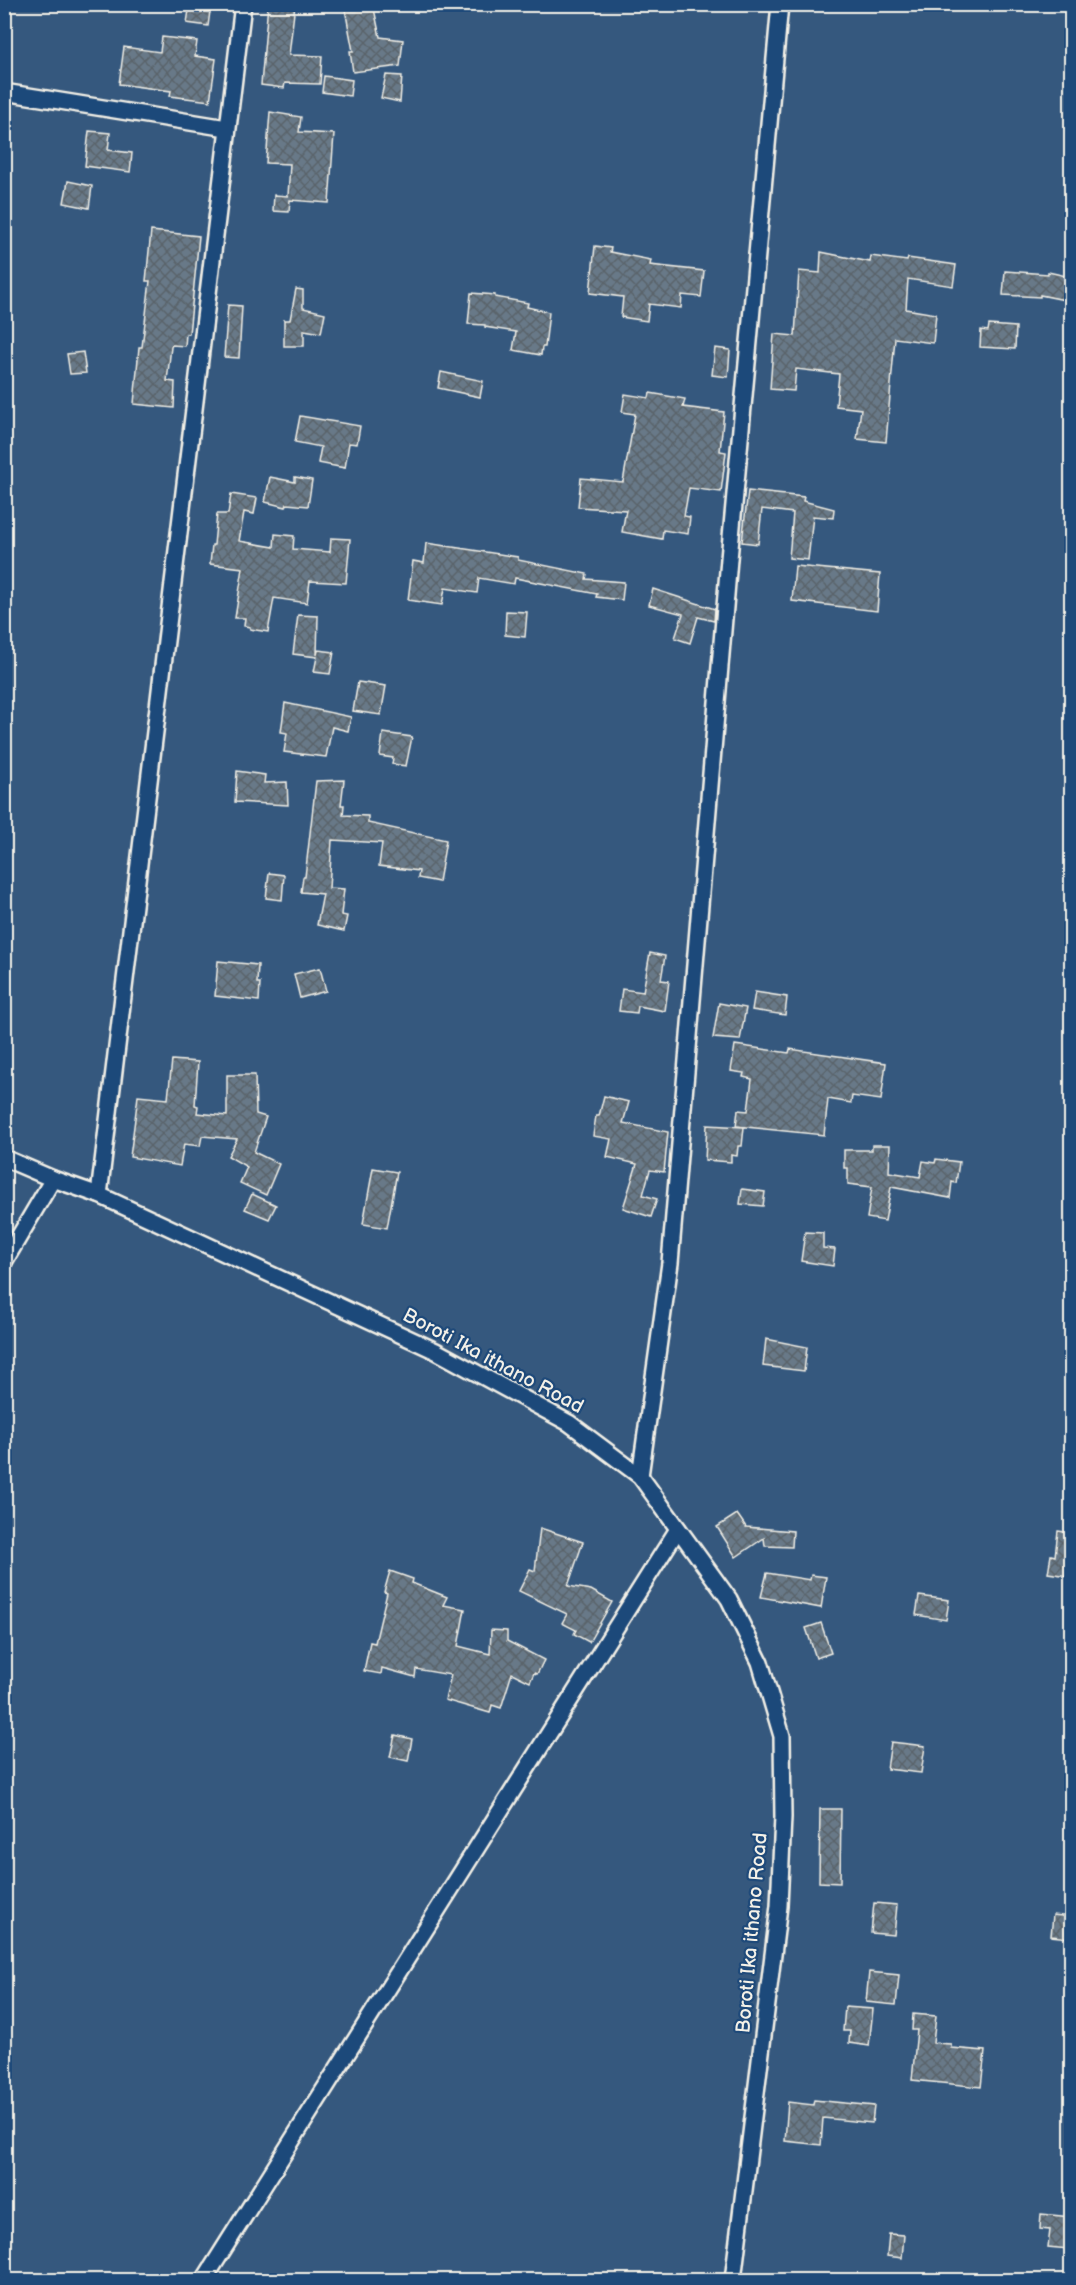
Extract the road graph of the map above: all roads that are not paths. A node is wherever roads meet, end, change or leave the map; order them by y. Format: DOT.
graph roads {
  1 [pos="243,4"];
  2 [pos="780,4"];
  3 [pos="4,92"];
  4 [pos="227,128"];
  5 [pos="4,1158"];
  6 [pos="53,1179"];
  7 [pos="99,1195"];
  8 [pos="4,1262"];
  9 [pos="640,1476"];
  10 [pos="678,1529"];
  11 [pos="204,2280"];
  12 [pos="733,2280"];
  1 -- 4 [label="street"];
  2 -- 9 [label="street"];
  3 -- 4 [label="street"];
  4 -- 7 [label="street"];
  5 -- 6 [label="street, Boroti Ika ithano Road"];
  6 -- 7 [label="street, Boroti Ika ithano Road"];
  6 -- 8 [label="street"];
  7 -- 9 [label="street, Boroti Ika ithano Road"];
  9 -- 10 [label="street, Boroti Ika ithano Road"];
  10 -- 11 [label="street"];
  10 -- 12 [label="street, Boroti Ika ithano Road"];
}
